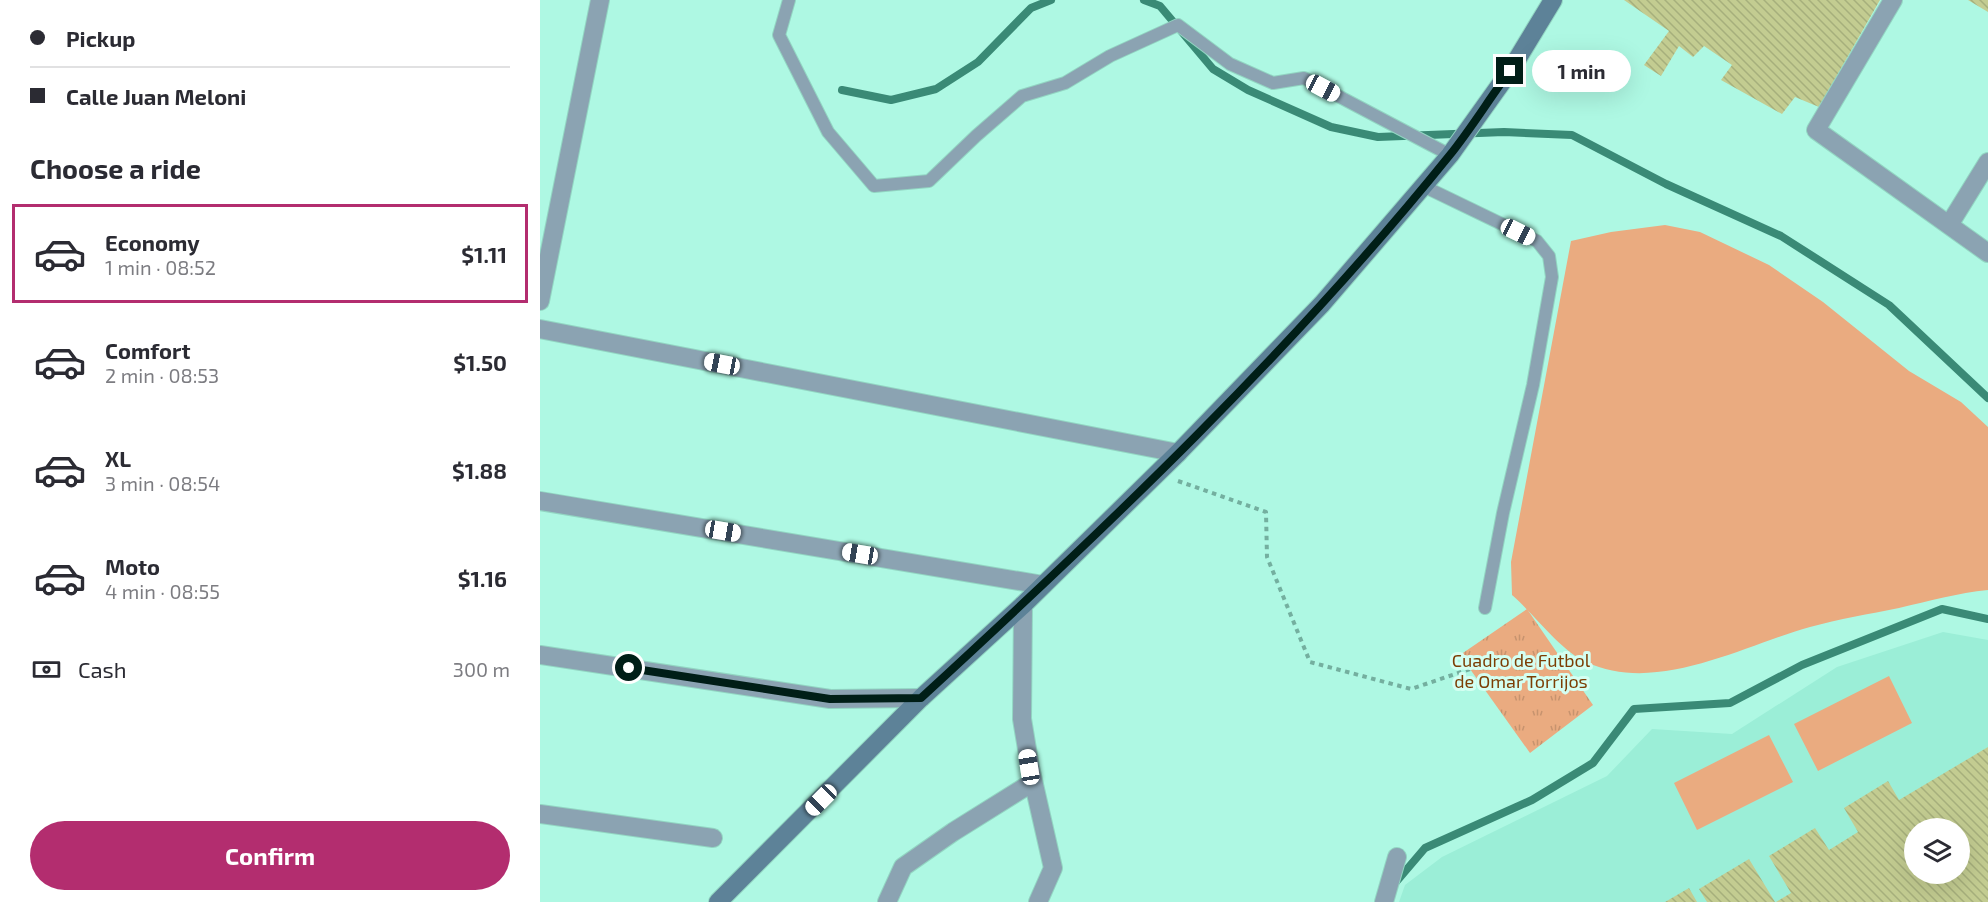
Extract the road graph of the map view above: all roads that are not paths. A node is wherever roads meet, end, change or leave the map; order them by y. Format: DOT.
graph roads {
  1 [pos="600,0"];
  2 [pos="789,0"];
  3 [pos="1553,0"];
  4 [pos="1893,0"];
  5 [pos="1452,152"];
  6 [pos="1988,162"];
  7 [pos="1423,186"];
  8 [pos="1949,225"];
  9 [pos="1988,253"];
  10 [pos="544,261"];
  11 [pos="540,302"];
  12 [pos="540,329"];
  13 [pos="1179,453"];
  14 [pos="540,501"];
  15 [pos="1043,585"];
  16 [pos="1023,605"];
  17 [pos="1485,608"];
  18 [pos="540,655"];
  19 [pos="921,698"];
  20 [pos="1033,782"];
  21 [pos="540,814"];
  22 [pos="713,838"];
  23 [pos="1395,865"];
  24 [pos="718,902"];
  25 [pos="887,902"];
  26 [pos="1038,902"];
  27 [pos="1384,902"];
  1 -- 10 [label="street"];
  2 -- 5 [label="lane"];
  3 -- 5 [label="main road"];
  4 -- 8 [label="street"];
  5 -- 7 [label="main road"];
  6 -- 8 [label="street"];
  7 -- 13 [label="main road"];
  7 -- 17 [label="lane"];
  8 -- 9 [label="street"];
  10 -- 11 [label="street"];
  12 -- 13 [label="street"];
  13 -- 15 [label="main road"];
  14 -- 15 [label="street"];
  15 -- 16 [label="main road"];
  16 -- 19 [label="main road"];
  16 -- 20 [label="street"];
  18 -- 19 [label="street"];
  19 -- 24 [label="main road"];
  20 -- 25 [label="street"];
  20 -- 26 [label="street"];
  21 -- 22 [label="street"];
  23 -- 27 [label="street"];
}
